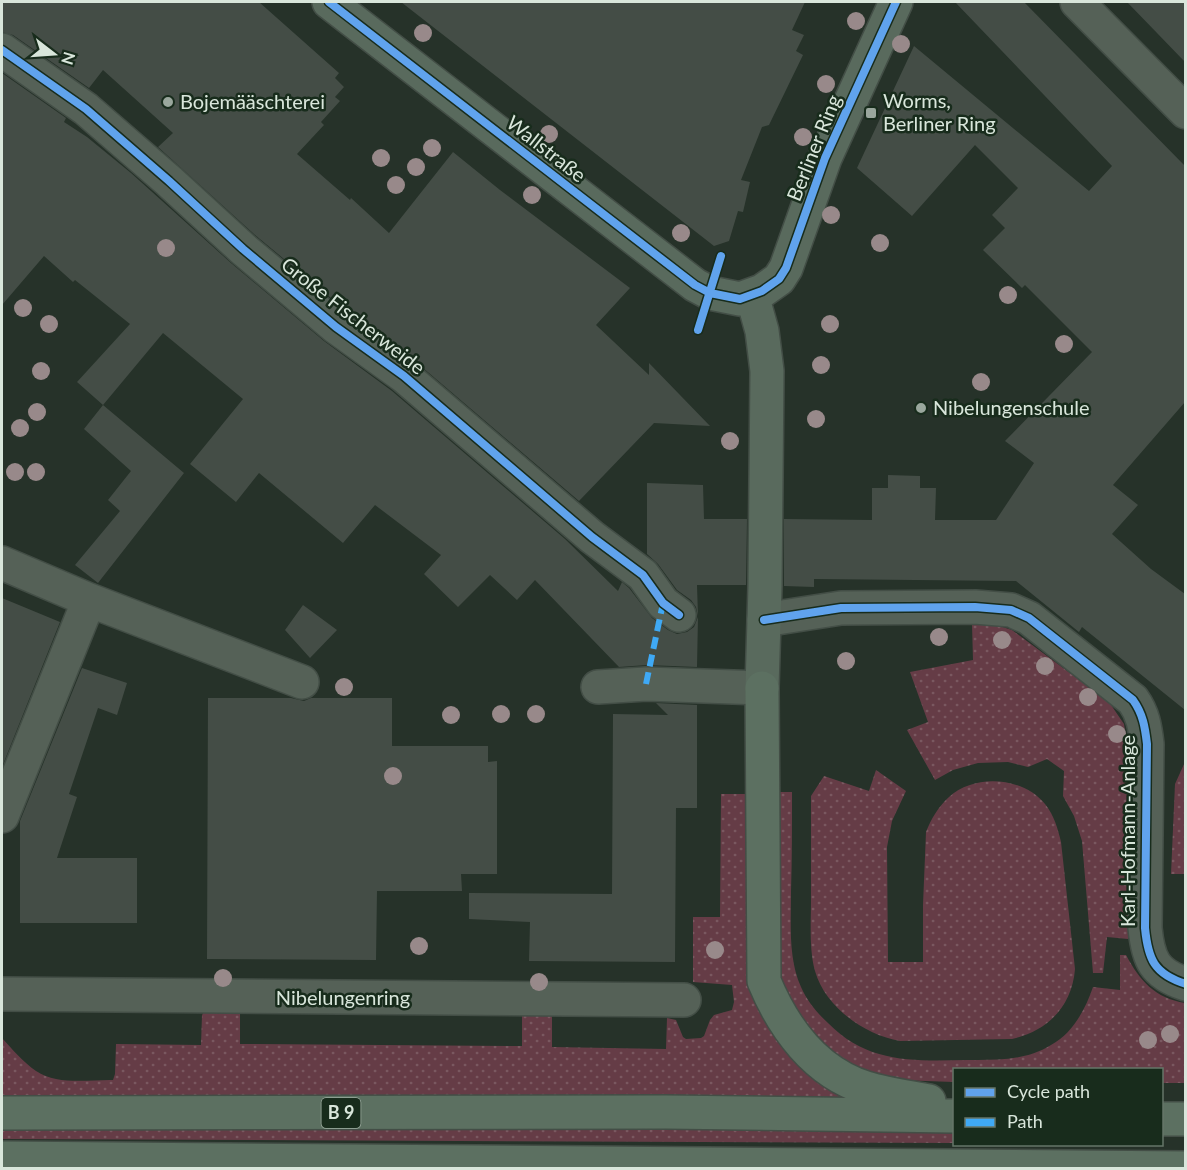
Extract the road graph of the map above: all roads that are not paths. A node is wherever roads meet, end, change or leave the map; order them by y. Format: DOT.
graph roads {
  1 [pos="329,2"];
  2 [pos="896,2"];
  3 [pos="1077,2"];
  4 [pos="2,50"];
  5 [pos="1185,112"];
  6 [pos="752,296"];
  7 [pos="2,563"];
  8 [pos="89,600"];
  9 [pos="679,615"];
  10 [pos="764,620"];
  11 [pos="302,682"];
  12 [pos="598,687"];
  13 [pos="762,688"];
  14 [pos="2,816"];
  15 [pos="1185,984"];
  16 [pos="2,994"];
  17 [pos="684,1000"];
  18 [pos="953,1106"];
  19 [pos="2,1113"];
  20 [pos="953,1116"];
  21 [pos="1163,1119"];
  22 [pos="1185,1119"];
  23 [pos="2,1158"];
  24 [pos="1185,1168"];
  1 -- 6 [label="main road, Wallstraße"];
  2 -- 6 [label="main road, Berliner Ring"];
  3 -- 5 [label="street"];
  4 -- 9 [label="street, Große Fischerweide"];
  6 -- 10 [label="main road"];
  7 -- 8 [label="street"];
  8 -- 11 [label="street"];
  8 -- 14 [label="street"];
  10 -- 13 [label="main road"];
  10 -- 15 [label="street, Karl-Hofmann-Anlage"];
  12 -- 13 [label="street"];
  13 -- 18 [label="highway"];
  16 -- 17 [label="street, Nibelungenring"];
  19 -- 20 [label="highway, B 9"];
  21 -- 22 [label="highway"];
  23 -- 24 [label="highway"];
}
